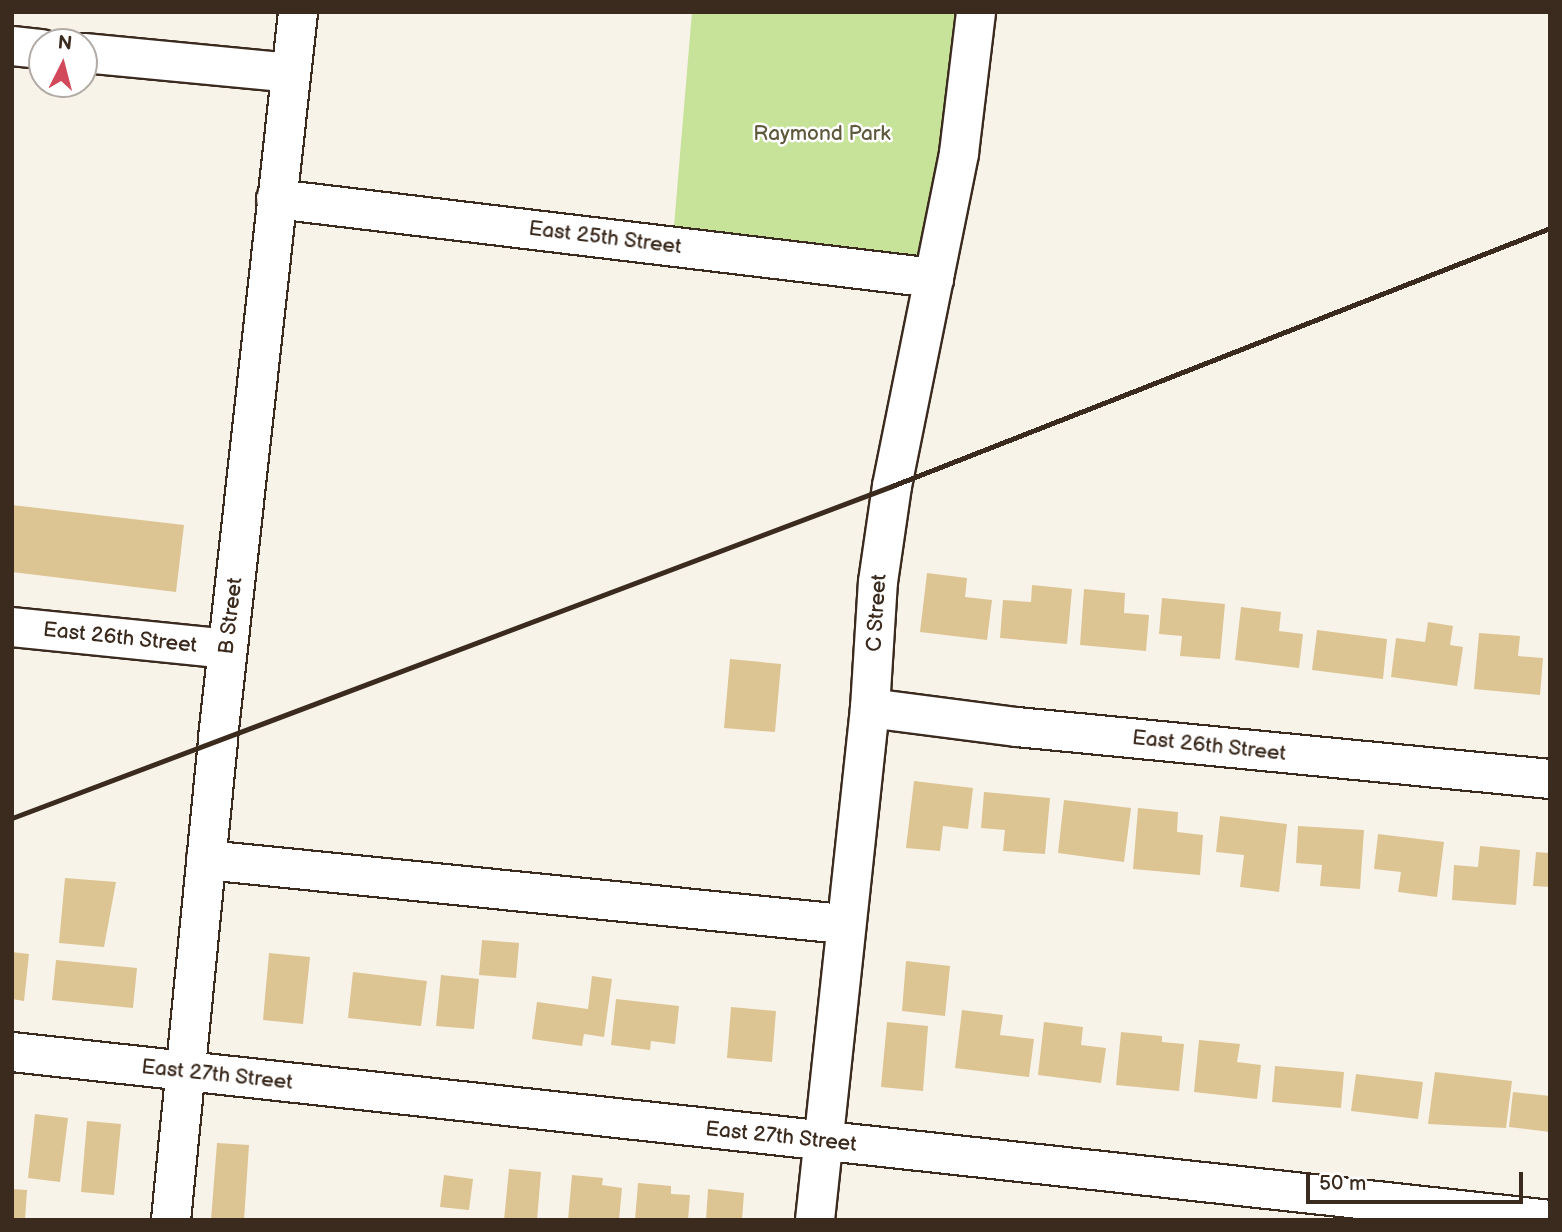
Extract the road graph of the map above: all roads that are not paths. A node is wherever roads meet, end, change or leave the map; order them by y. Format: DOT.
graph roads {
  1 [pos="298,12"];
  2 [pos="976,12"];
  3 [pos="98,54"];
  4 [pos="291,73"];
  5 [pos="276,199"];
  6 [pos="934,278"];
  7 [pos="12,627"];
  8 [pos="227,649"];
  9 [pos="870,708"];
  10 [pos="1550,779"];
  11 [pos="206,860"];
  12 [pos="844,924"];
  13 [pos="12,1052"];
  14 [pos="188,1072"];
  15 [pos="823,1142"];
  16 [pos="171,1220"];
  17 [pos="815,1220"];
  18 [pos="1550,1220"];
  1 -- 4 [label="street, B Street"];
  2 -- 6 [label="street, C Street"];
  3 -- 4 [label="street"];
  4 -- 5 [label="street, B Street"];
  5 -- 6 [label="street, East 25th Street"];
  5 -- 8 [label="street, B Street"];
  6 -- 9 [label="street, C Street"];
  7 -- 8 [label="street, East 26th Street"];
  8 -- 11 [label="street, B Street"];
  9 -- 10 [label="street, East 26th Street"];
  9 -- 12 [label="street, C Street"];
  11 -- 12 [label="street"];
  11 -- 14 [label="street, B Street"];
  12 -- 15 [label="street, C Street"];
  13 -- 14 [label="street, East 27th Street"];
  14 -- 15 [label="street, East 27th Street"];
  14 -- 16 [label="street, B Street"];
  15 -- 17 [label="street, C Street"];
  15 -- 18 [label="street, East 27th Street"];
}
